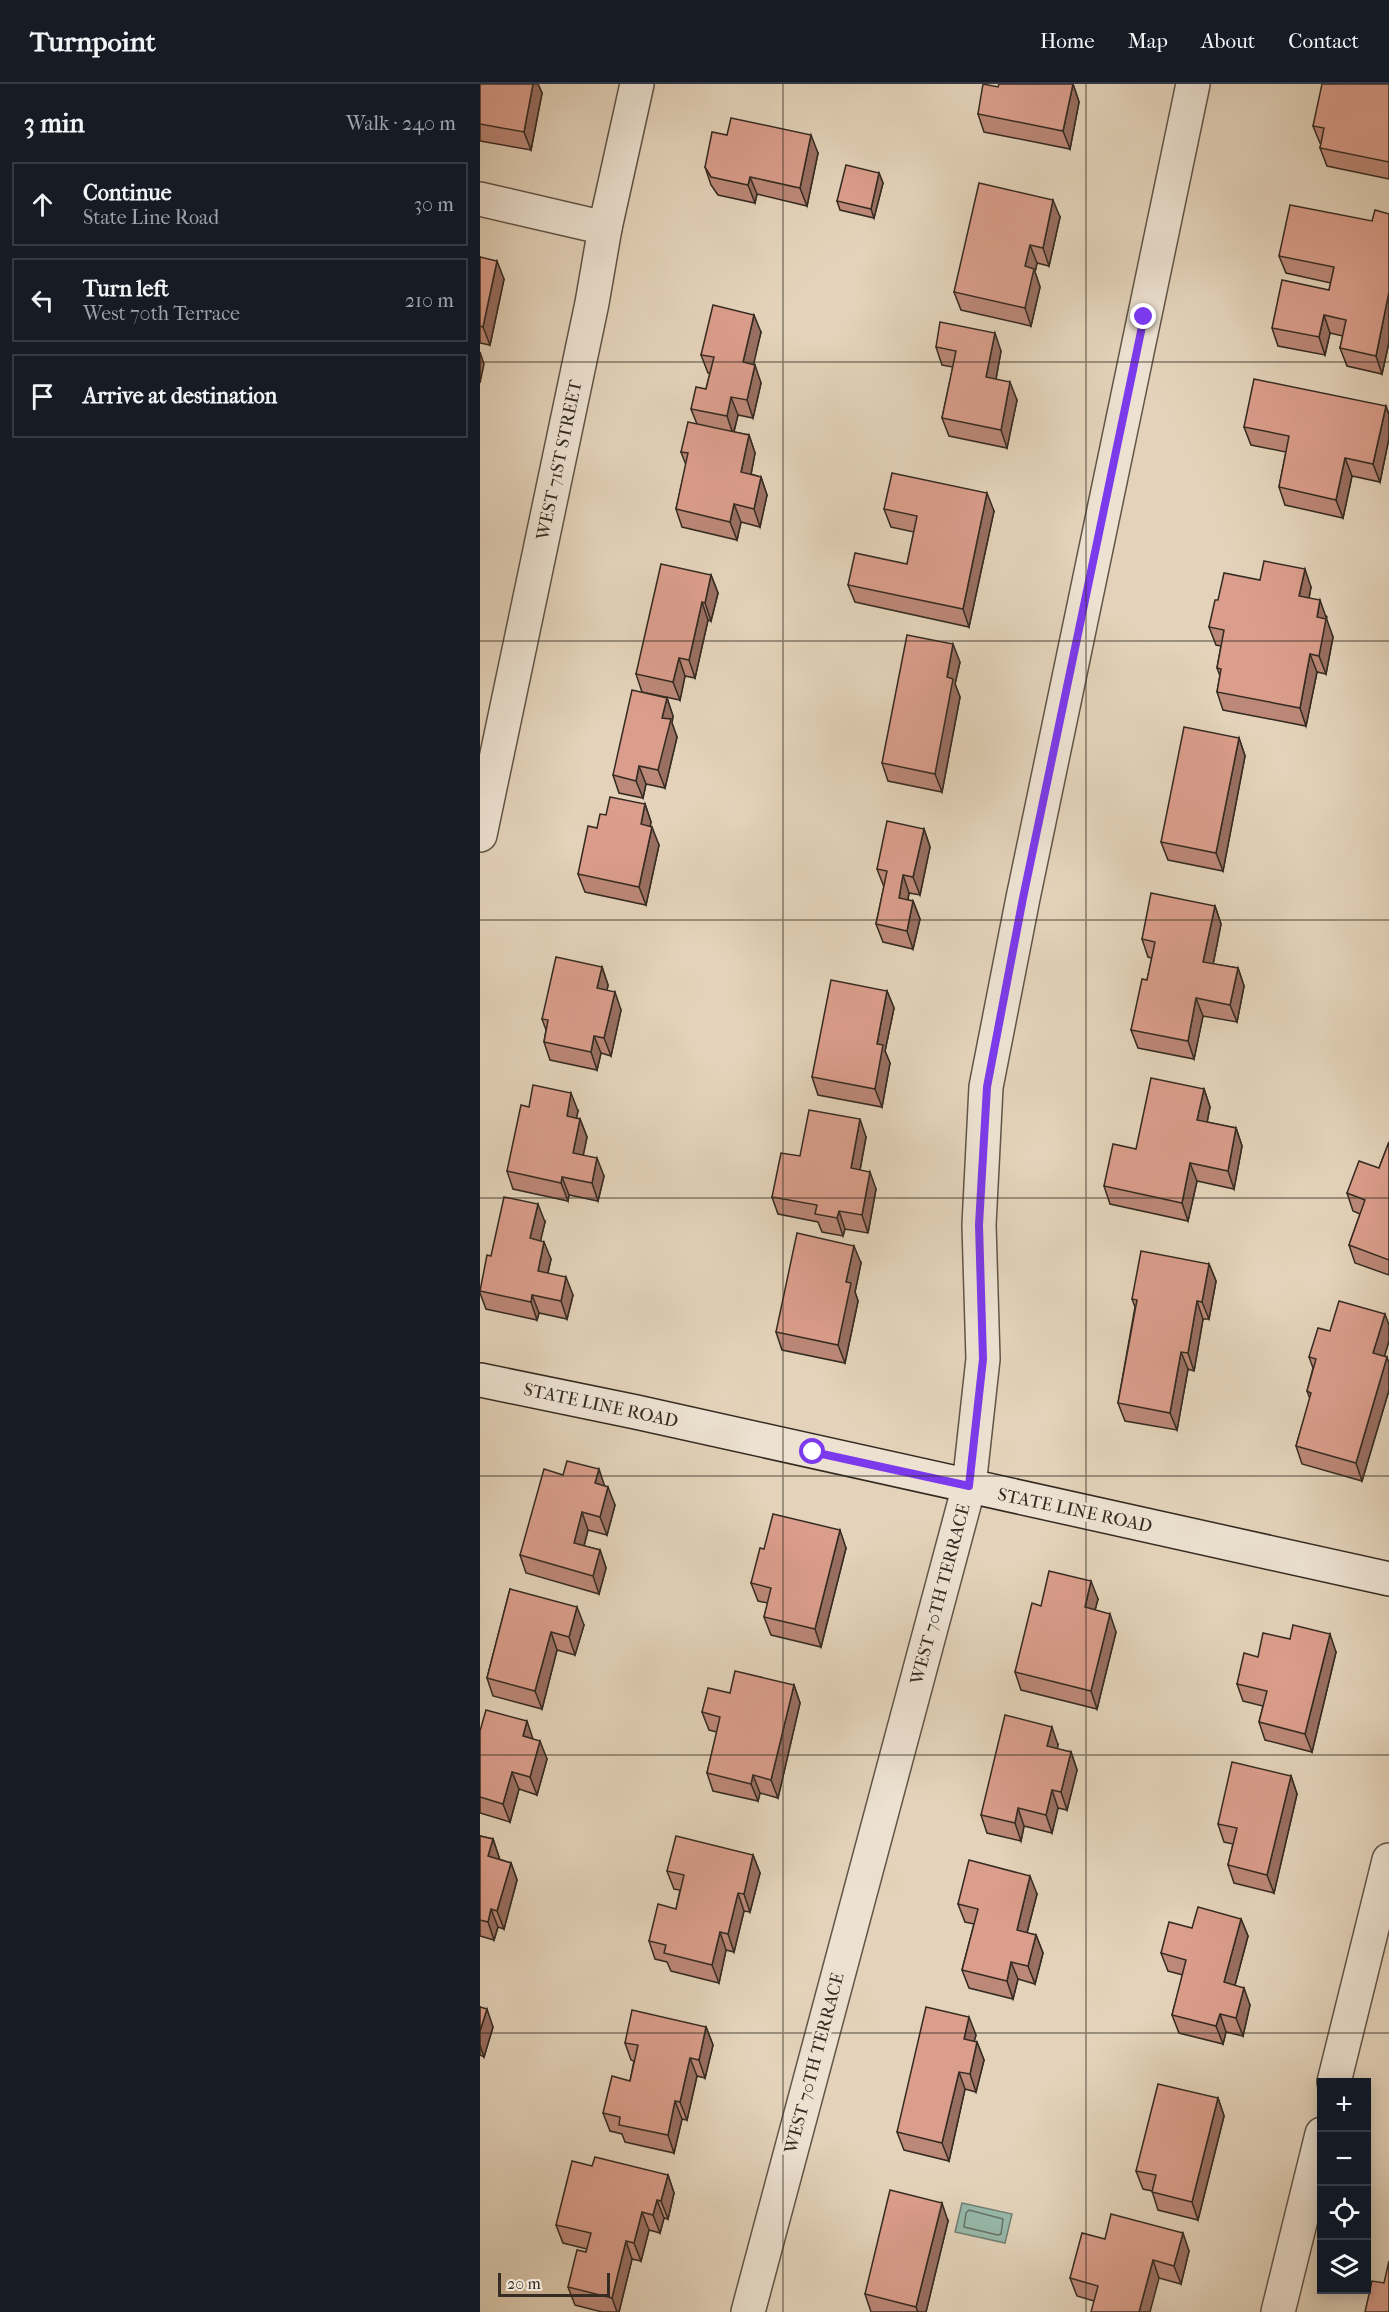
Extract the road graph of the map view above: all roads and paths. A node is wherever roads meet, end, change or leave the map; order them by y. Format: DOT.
graph roads {
  1 [pos="638,84"];
  2 [pos="1193,84"];
  3 [pos="480,199"];
  4 [pos="605,228"];
  5 [pos="480,835"];
  6 [pos="480,1380"];
  7 [pos="969,1486"];
  8 [pos="1389,1579"];
  9 [pos="1389,1860"];
  10 [pos="1335,2078"];
  11 [pos="1317,2154"];
  12 [pos="748,2312"];
  13 [pos="1278,2312"];
  1 -- 4 [label="street, WEST 71ST STREET"];
  2 -- 7 [label="street, WEST 70TH TERRACE"];
  3 -- 4 [label="street"];
  4 -- 5 [label="street, WEST 71ST STREET"];
  6 -- 7 [label="street, STATE LINE ROAD"];
  7 -- 8 [label="street, STATE LINE ROAD"];
  7 -- 12 [label="street, WEST 70TH TERRACE"];
  9 -- 10 [label="street"];
  11 -- 13 [label="street"];
}
